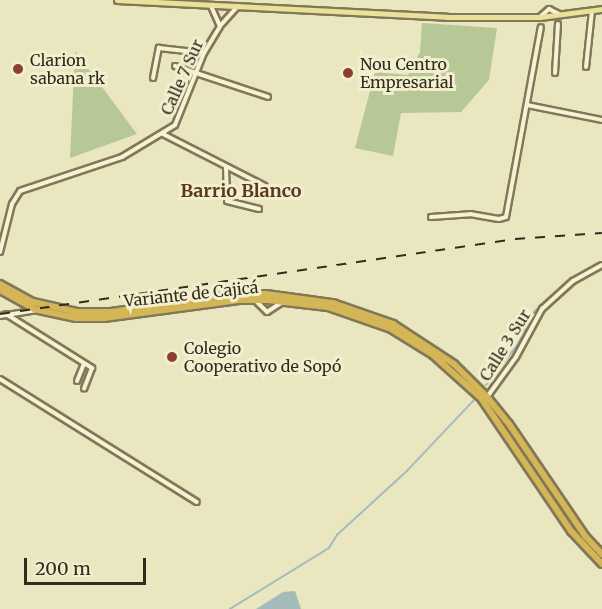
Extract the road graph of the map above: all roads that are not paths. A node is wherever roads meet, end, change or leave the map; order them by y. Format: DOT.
graph roads {
  1 [pos="117,0"];
  2 [pos="211,5"];
  3 [pos="238,6"];
  4 [pos="602,9"];
  5 [pos="592,11"];
  6 [pos="558,24"];
  7 [pos="220,26"];
  8 [pos="541,27"];
  9 [pos="204,53"];
  10 [pos="175,66"];
  11 [pos="586,67"];
  12 [pos="195,73"];
  13 [pos="555,73"];
  14 [pos="153,78"];
  15 [pos="268,97"];
  16 [pos="528,105"];
  17 [pos="602,120"];
  18 [pos="163,134"];
  19 [pos="226,168"];
  20 [pos="265,186"];
  21 [pos="259,208"];
  22 [pos="431,217"];
  23 [pos="0,252"];
  24 [pos="602,265"];
  25 [pos="0,284"];
  26 [pos="0,290"];
  27 [pos="255,299"];
  28 [pos="286,301"];
  29 [pos="36,310"];
  30 [pos="6,314"];
  31 [pos="0,315"];
  32 [pos="84,364"];
  33 [pos="0,379"];
  34 [pos="76,381"];
  35 [pos="470,383"];
  36 [pos="84,389"];
  37 [pos="484,396"];
  38 [pos="197,502"];
  39 [pos="602,554"];
  40 [pos="602,564"];
  1 -- 2 [label="main road"];
  2 -- 3 [label="main road"];
  2 -- 7 [label="street"];
  3 -- 5 [label="main road"];
  3 -- 7 [label="street, Calle 7 Sur"];
  4 -- 5 [label="main road"];
  5 -- 11 [label="street"];
  6 -- 13 [label="street"];
  7 -- 9 [label="street, Calle 7 Sur"];
  8 -- 16 [label="street"];
  9 -- 12 [label="street, Calle 7 Sur"];
  9 -- 14 [label="street"];
  10 -- 12 [label="street"];
  12 -- 15 [label="street"];
  12 -- 18 [label="street, Calle 7 Sur"];
  16 -- 17 [label="street"];
  16 -- 22 [label="street"];
  18 -- 19 [label="street"];
  18 -- 23 [label="street"];
  19 -- 20 [label="street"];
  19 -- 21 [label="street"];
  24 -- 37 [label="street, Calle 3 Sur"];
  25 -- 35 [label="highway, Variante de Cajicá"];
  26 -- 29 [label="highway, Variante de Cajicá"];
  27 -- 28 [label="highway, Variante de Cajicá"];
  27 -- 28 [label="street"];
  27 -- 29 [label="highway, Variante de Cajicá"];
  28 -- 35 [label="highway, Variante de Cajicá"];
  29 -- 30 [label="street"];
  30 -- 31 [label="street"];
  30 -- 32 [label="street"];
  32 -- 34 [label="street"];
  32 -- 36 [label="street"];
  33 -- 38 [label="street"];
  35 -- 37 [label="highway, Variante de Cajicá"];
  37 -- 39 [label="highway, Variante de Cajicá"];
  37 -- 40 [label="highway, Variante de Cajicá"];
}
